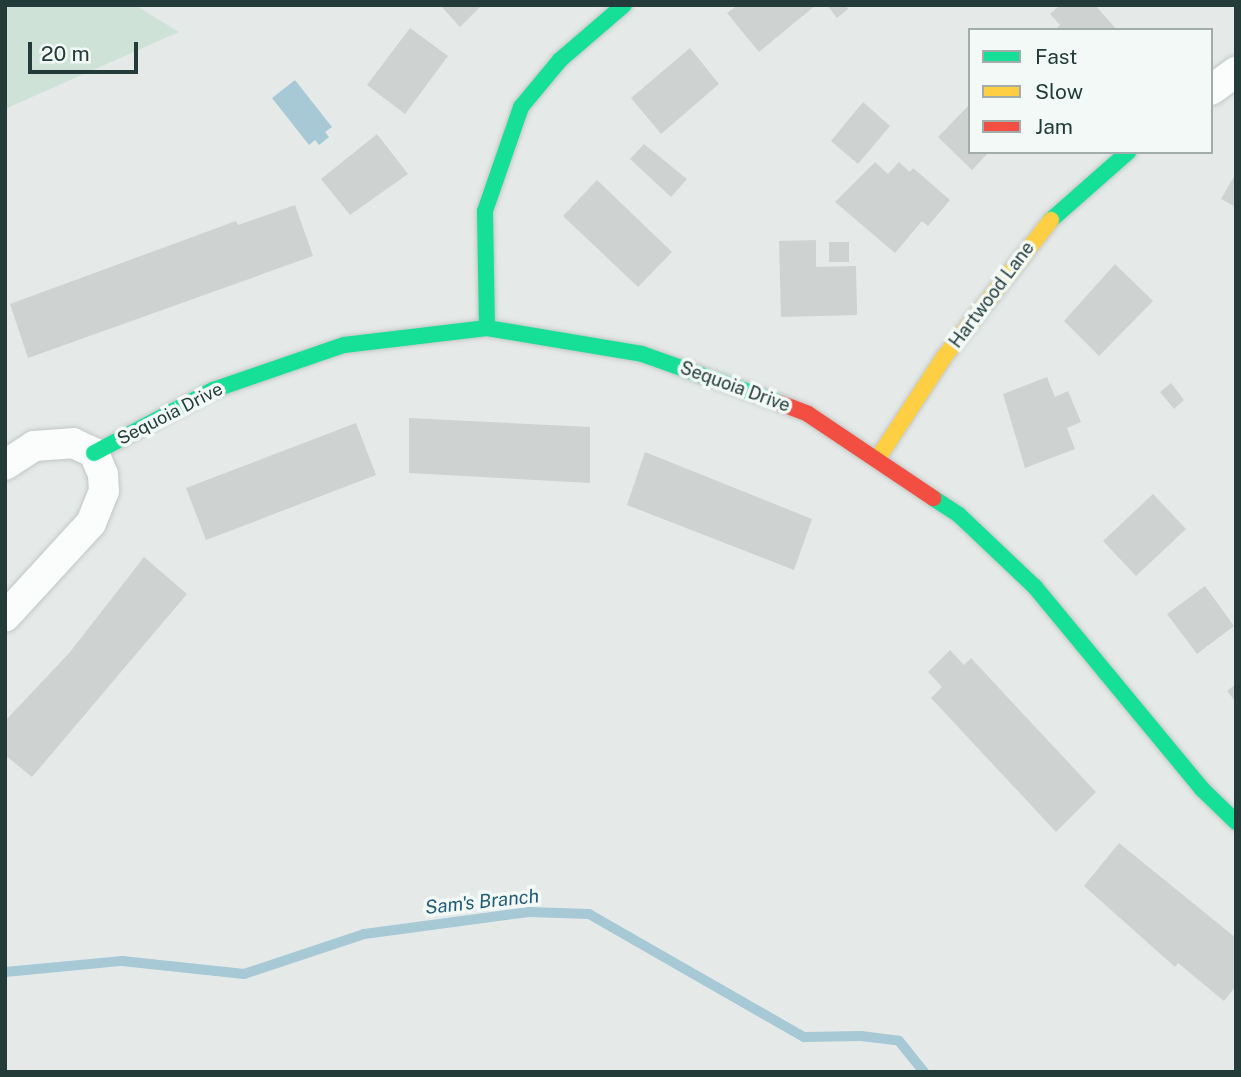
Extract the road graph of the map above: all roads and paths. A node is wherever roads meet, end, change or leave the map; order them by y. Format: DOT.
graph roads {
  1 [pos="624,5"];
  2 [pos="1236,72"];
  3 [pos="1213,89"];
  4 [pos="1126,154"];
  5 [pos="487,328"];
  6 [pos="94,453"];
  7 [pos="878,458"];
  8 [pos="5,465"];
  9 [pos="5,617"];
  10 [pos="1236,822"];
  1 -- 5 [label="street"];
  2 -- 3 [label="street"];
  4 -- 7 [label="street, Hartwood Lane"];
  5 -- 6 [label="street, Sequoia Drive"];
  5 -- 7 [label="street, Sequoia Drive"];
  6 -- 8 [label="street"];
  6 -- 9 [label="street"];
  7 -- 10 [label="street, Sequoia Drive"];
}
